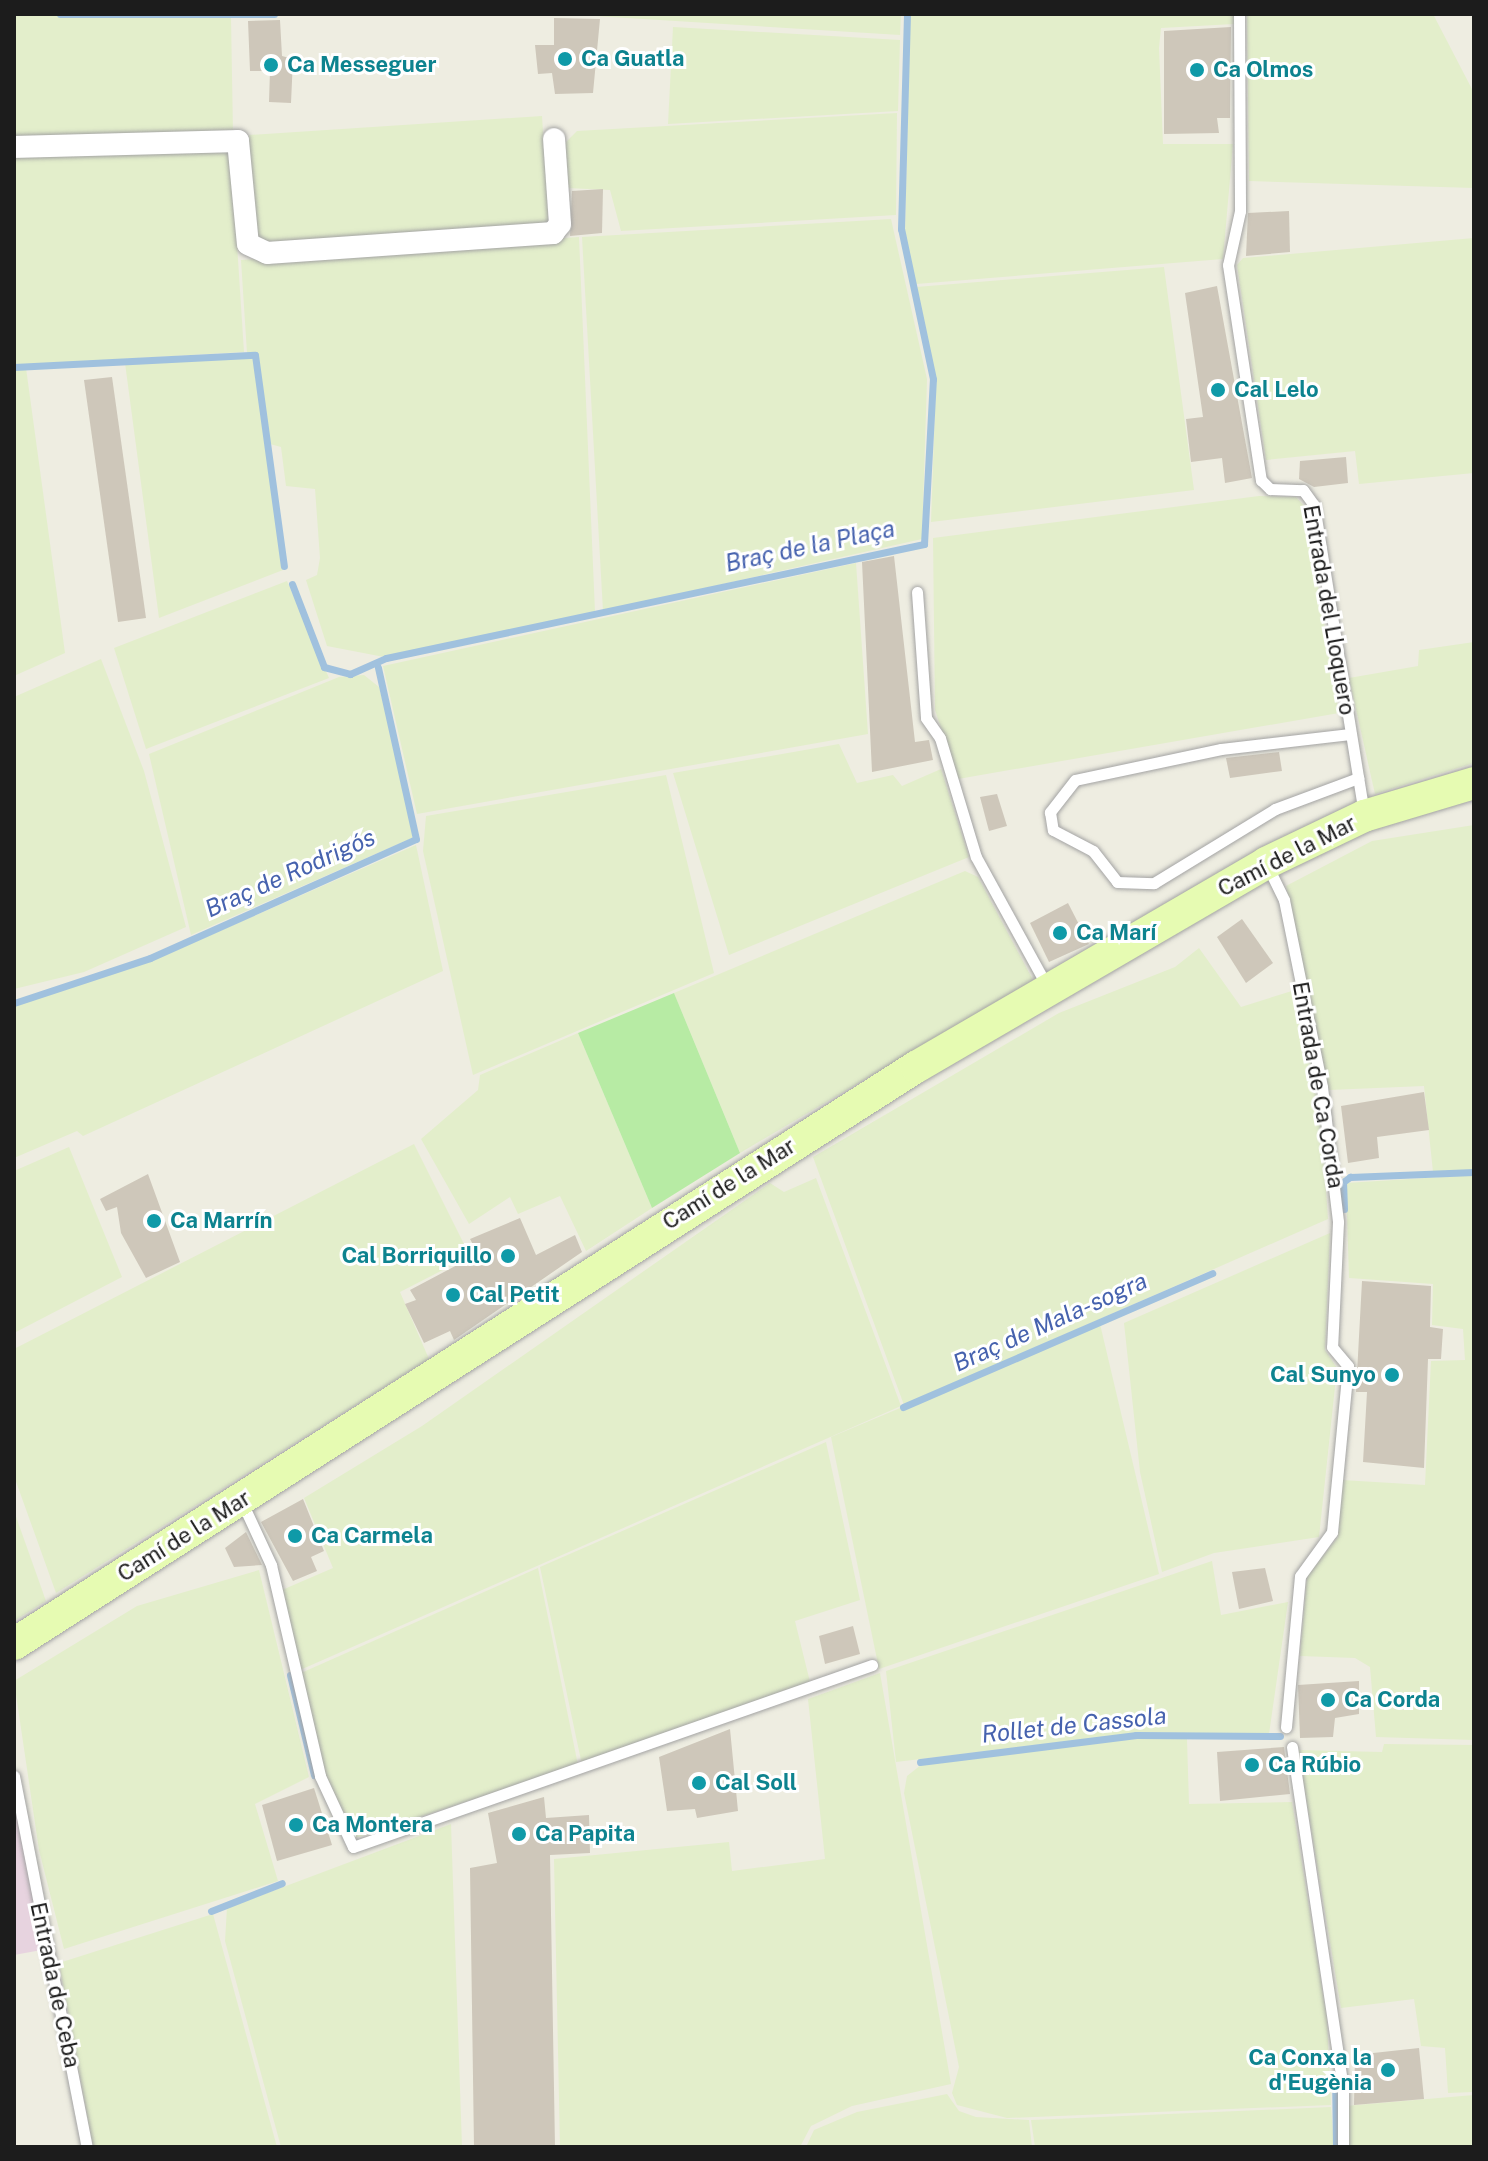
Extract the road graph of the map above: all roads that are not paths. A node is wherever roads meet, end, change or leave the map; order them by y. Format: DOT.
graph roads {
  1 [pos="1239,14"];
  2 [pos="554,139"];
  3 [pos="14,147"];
  4 [pos="917,592"];
  5 [pos="1350,734"];
  6 [pos="1358,778"];
  7 [pos="1474,783"];
  8 [pos="1474,798"];
  9 [pos="1404,804"];
  10 [pos="1364,816"];
  11 [pos="1266,863"];
  12 [pos="1049,990"];
  13 [pos="240,1500"];
  14 [pos="14,1644"];
  15 [pos="872,1665"];
  16 [pos="1286,1727"];
  17 [pos="1292,1747"];
  18 [pos="14,1776"];
  19 [pos="87,2147"];
  20 [pos="1343,2147"];
  1 -- 5 [label="lane, Entrada del Lloquero"];
  2 -- 3 [label="street"];
  4 -- 12 [label="lane"];
  5 -- 6 [label="lane, Entrada del Lloquero"];
  5 -- 6 [label="lane"];
  6 -- 10 [label="lane, Entrada del Lloquero"];
  7 -- 9 [label="main road, Camí de la Mar"];
  8 -- 9 [label="lane"];
  9 -- 10 [label="main road, Camí de la Mar"];
  10 -- 11 [label="main road, Camí de la Mar"];
  11 -- 12 [label="main road, Camí de la Mar"];
  11 -- 16 [label="lane, Entrada de Ca Corda"];
  12 -- 13 [label="main road, Camí de la Mar"];
  13 -- 14 [label="main road, Camí de la Mar"];
  13 -- 15 [label="lane"];
  17 -- 20 [label="lane"];
  18 -- 19 [label="lane, Entrada de Ceba"];
}
